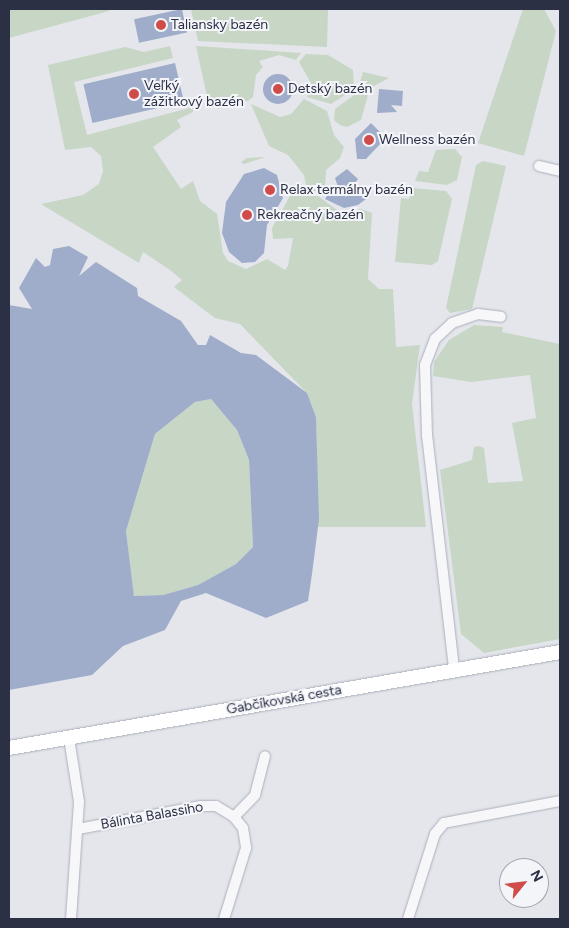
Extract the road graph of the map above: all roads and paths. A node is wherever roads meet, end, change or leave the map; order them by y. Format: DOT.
graph roads {
  1 [pos="540,166"];
  2 [pos="560,171"];
  3 [pos="501,317"];
  4 [pos="560,652"];
  5 [pos="454,668"];
  6 [pos="69,738"];
  7 [pos="9,748"];
  8 [pos="265,756"];
  9 [pos="560,802"];
  10 [pos="234,817"];
  11 [pos="78,829"];
  12 [pos="71,919"];
  13 [pos="224,919"];
  14 [pos="408,919"];
  1 -- 2 [label="street"];
  3 -- 5 [label="street"];
  4 -- 5 [label="main road, Gabčíkovská cesta"];
  5 -- 6 [label="main road, Gabčíkovská cesta"];
  6 -- 7 [label="main road, Gabčíkovská cesta"];
  6 -- 11 [label="street"];
  8 -- 10 [label="street"];
  9 -- 14 [label="street"];
  10 -- 11 [label="street, Bálinta Balassiho"];
  10 -- 13 [label="street"];
  11 -- 12 [label="street"];
}
